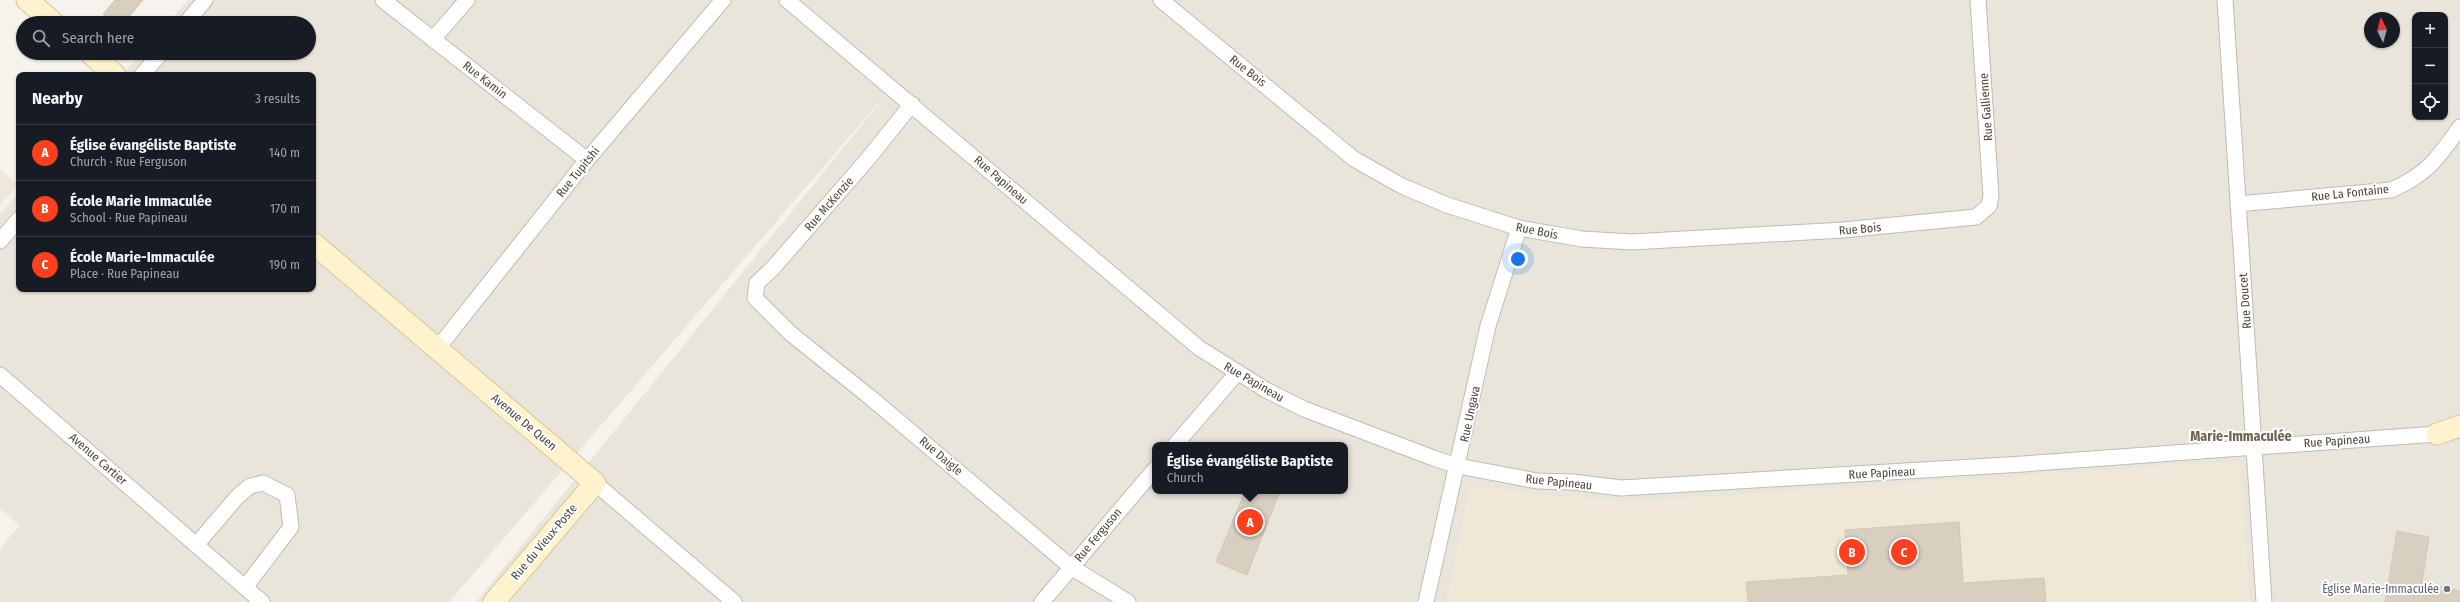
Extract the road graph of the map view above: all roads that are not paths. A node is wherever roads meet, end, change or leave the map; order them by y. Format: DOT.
graph roads {
  1 [pos="27,0"];
  2 [pos="205,0"];
  3 [pos="383,0"];
  4 [pos="467,0"];
  5 [pos="723,0"];
  6 [pos="788,0"];
  7 [pos="1161,0"];
  8 [pos="1978,0"];
  9 [pos="2225,0"];
  10 [pos="46,16"];
  11 [pos="192,16"];
  12 [pos="433,39"];
  13 [pos="98,60"];
  14 [pos="155,60"];
  15 [pos="112,72"];
  16 [pos="145,72"];
  17 [pos="912,104"];
  18 [pos="2460,127"];
  19 [pos="587,160"];
  20 [pos="2238,204"];
  21 [pos="1982,212"];
  22 [pos="16,222"];
  23 [pos="1519,228"];
  24 [pos="0,241"];
  25 [pos="316,246"];
  26 [pos="759,303"];
  27 [pos="437,348"];
  28 [pos="1237,373"];
  29 [pos="0,375"];
  30 [pos="2460,426"];
  31 [pos="2437,434"];
  32 [pos="1178,442"];
  33 [pos="2460,442"];
  34 [pos="2254,447"];
  35 [pos="1458,466"];
  36 [pos="1152,473"];
  37 [pos="595,483"];
  38 [pos="197,544"];
  39 [pos="1071,568"];
  40 [pos="246,586"];
  41 [pos="262,602"];
  42 [pos="494,602"];
  43 [pos="734,602"];
  44 [pos="1042,602"];
  45 [pos="1128,602"];
  46 [pos="1426,602"];
  47 [pos="2264,602"];
  1 -- 10 [label="street"];
  2 -- 11 [label="street"];
  3 -- 12 [label="street, Rue Kamin"];
  4 -- 12 [label="street"];
  5 -- 19 [label="street, Rue Tupitshi"];
  6 -- 17 [label="street, Rue Papineau"];
  7 -- 23 [label="street, Rue Bois"];
  8 -- 21 [label="street, Rue Gallienne"];
  9 -- 20 [label="street, Rue Doucet"];
  12 -- 19 [label="street, Rue Kamin"];
  13 -- 15 [label="street"];
  14 -- 16 [label="street"];
  17 -- 26 [label="street, Rue McKenzie"];
  17 -- 28 [label="street, Rue Papineau"];
  18 -- 20 [label="street, Rue La Fontaine"];
  19 -- 27 [label="street, Rue Tupitshi"];
  20 -- 34 [label="street, Rue Doucet"];
  21 -- 23 [label="street, Rue Bois"];
  22 -- 24 [label="street"];
  23 -- 35 [label="street, Rue Ungava"];
  25 -- 27 [label="street, Avenue De Quen"];
  26 -- 39 [label="street, Rue Daigle"];
  27 -- 37 [label="street, Avenue De Quen"];
  28 -- 32 [label="street"];
  28 -- 35 [label="street, Rue Papineau"];
  29 -- 38 [label="street, Avenue Cartier"];
  30 -- 31 [label="street"];
  31 -- 33 [label="street"];
  31 -- 34 [label="street, Rue Papineau"];
  34 -- 35 [label="street, Rue Papineau"];
  34 -- 47 [label="street, Rue Doucet"];
  35 -- 46 [label="street, Rue Ungava"];
  36 -- 39 [label="street, Rue Ferguson"];
  37 -- 42 [label="street, Rue du Vieux-Poste"];
  37 -- 43 [label="street, Avenue De Quen"];
  38 -- 40 [label="street, Avenue Cartier"];
  38 -- 40 [label="street"];
  39 -- 44 [label="street, Rue Ferguson"];
  39 -- 45 [label="street, Rue Daigle"];
  40 -- 41 [label="street, Avenue Cartier"];
}
